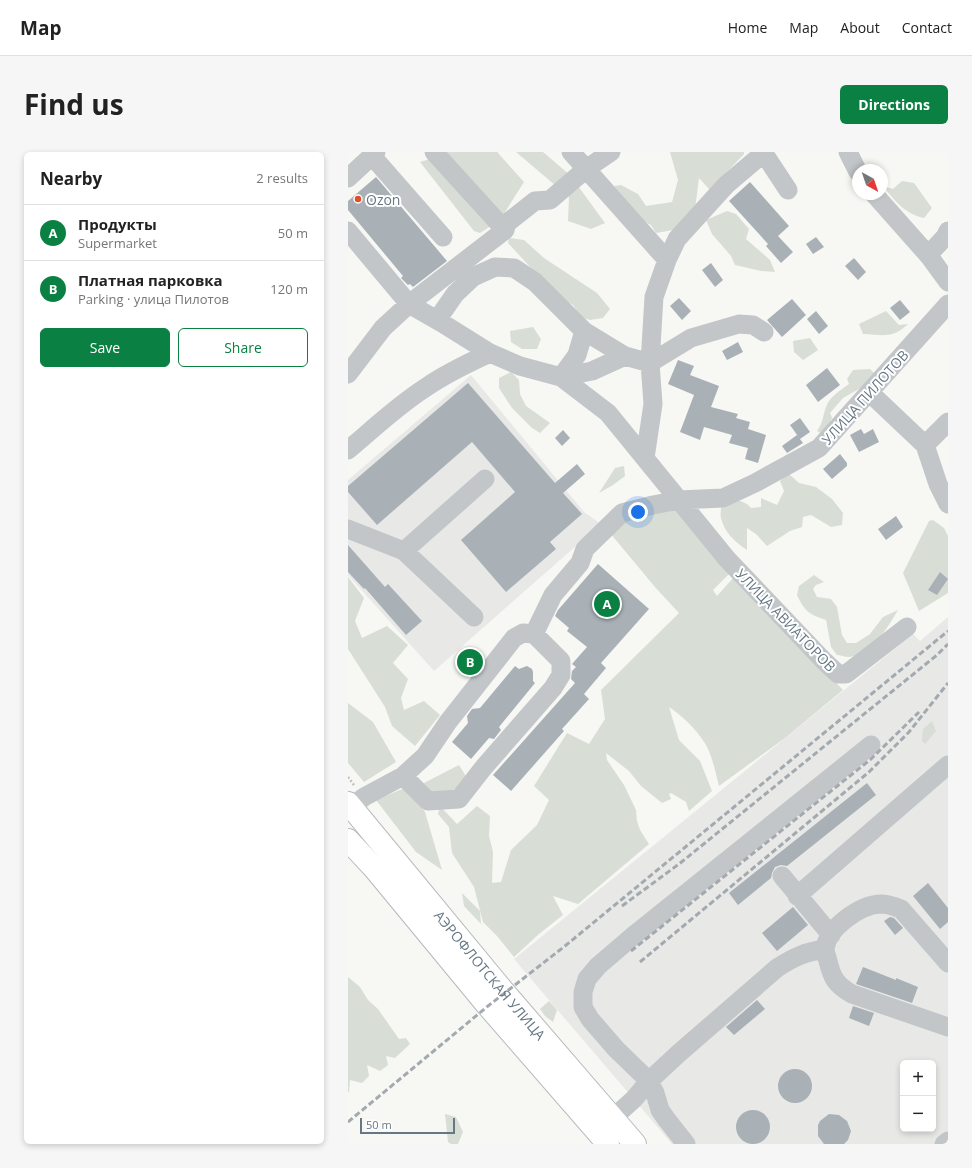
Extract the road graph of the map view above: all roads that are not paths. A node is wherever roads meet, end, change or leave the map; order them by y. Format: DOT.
graph roads {
  1 [pos="434,152"];
  2 [pos="571,152"];
  3 [pos="611,152"];
  4 [pos="764,152"];
  5 [pos="848,152"];
  6 [pos="367,156"];
  7 [pos="854,164"];
  8 [pos="586,169"];
  9 [pos="348,178"];
  10 [pos="788,190"];
  11 [pos="879,200"];
  12 [pos="505,230"];
  13 [pos="348,231"];
  14 [pos="948,231"];
  15 [pos="443,237"];
  16 [pos="928,255"];
  17 [pos="667,260"];
  18 [pos="948,282"];
  19 [pos="408,304"];
  20 [pos="948,304"];
  21 [pos="437,320"];
  22 [pos="584,331"];
  23 [pos="764,332"];
  24 [pos="490,353"];
  25 [pos="625,356"];
  26 [pos="650,363"];
  27 [pos="348,374"];
  28 [pos="561,377"];
  29 [pos="869,392"];
  30 [pos="948,422"];
  31 [pos="926,445"];
  32 [pos="348,450"];
  33 [pos="645,458"];
  34 [pos="485,479"];
  35 [pos="679,500"];
  36 [pos="948,504"];
  37 [pos="348,529"];
  38 [pos="404,551"];
  39 [pos="474,617"];
  40 [pos="907,627"];
  41 [pos="534,634"];
  42 [pos="871,745"];
  43 [pos="948,765"];
  44 [pos="403,776"];
  45 [pos="350,805"];
  46 [pos="348,840"];
  47 [pos="782,876"];
  48 [pos="797,896"];
  49 [pos="828,942"];
  50 [pos="944,951"];
  51 [pos="948,1027"];
  52 [pos="649,1081"];
  53 [pos="613,1118"];
  54 [pos="948,1141"];
  55 [pos="608,1144"];
  56 [pos="635,1144"];
  57 [pos="686,1144"];
  58 [pos="944,1144"];
  1 -- 12 [label="street"];
  2 -- 8 [label="street"];
  3 -- 8 [label="street"];
  4 -- 10 [label="street"];
  4 -- 17 [label="street"];
  5 -- 7 [label="street"];
  6 -- 9 [label="street"];
  6 -- 15 [label="street"];
  8 -- 12 [label="street"];
  8 -- 17 [label="street"];
  11 -- 16 [label="street"];
  12 -- 19 [label="street"];
  13 -- 19 [label="street"];
  14 -- 16 [label="street"];
  16 -- 18 [label="street"];
  17 -- 26 [label="street"];
  19 -- 21 [label="street"];
  19 -- 27 [label="street"];
  20 -- 29 [label="street, УЛИЦА ПИЛОТОВ"];
  21 -- 22 [label="street"];
  21 -- 24 [label="street"];
  22 -- 25 [label="street"];
  22 -- 28 [label="street"];
  23 -- 26 [label="street"];
  24 -- 28 [label="street"];
  24 -- 32 [label="street"];
  25 -- 26 [label="street"];
  25 -- 28 [label="street"];
  26 -- 33 [label="street"];
  28 -- 33 [label="street"];
  29 -- 31 [label="street"];
  29 -- 35 [label="street, УЛИЦА ПИЛОТОВ"];
  30 -- 31 [label="street"];
  31 -- 36 [label="street"];
  33 -- 35 [label="street"];
  34 -- 38 [label="street"];
  35 -- 40 [label="street, УЛИЦА АВИАТОРОВ"];
  35 -- 41 [label="street, УЛИЦА ПИЛОТОВ"];
  37 -- 38 [label="street"];
  38 -- 39 [label="street"];
  41 -- 44 [label="street"];
  41 -- 44 [label="street"];
  42 -- 52 [label="street"];
  43 -- 48 [label="street"];
  44 -- 45 [label="street"];
  45 -- 53 [label="main road, АЭРОФЛОТСКАЯ УЛИЦА"];
  46 -- 55 [label="main road, АЭРОФЛОТСКАЯ УЛИЦА"];
  47 -- 48 [label="street"];
  48 -- 49 [label="street"];
  49 -- 50 [label="street"];
  49 -- 51 [label="street"];
  49 -- 52 [label="street"];
  52 -- 53 [label="street"];
  52 -- 57 [label="street"];
  53 -- 56 [label="main road, АЭРОФЛОТСКАЯ УЛИЦА"];
  54 -- 58 [label="street"];
}
